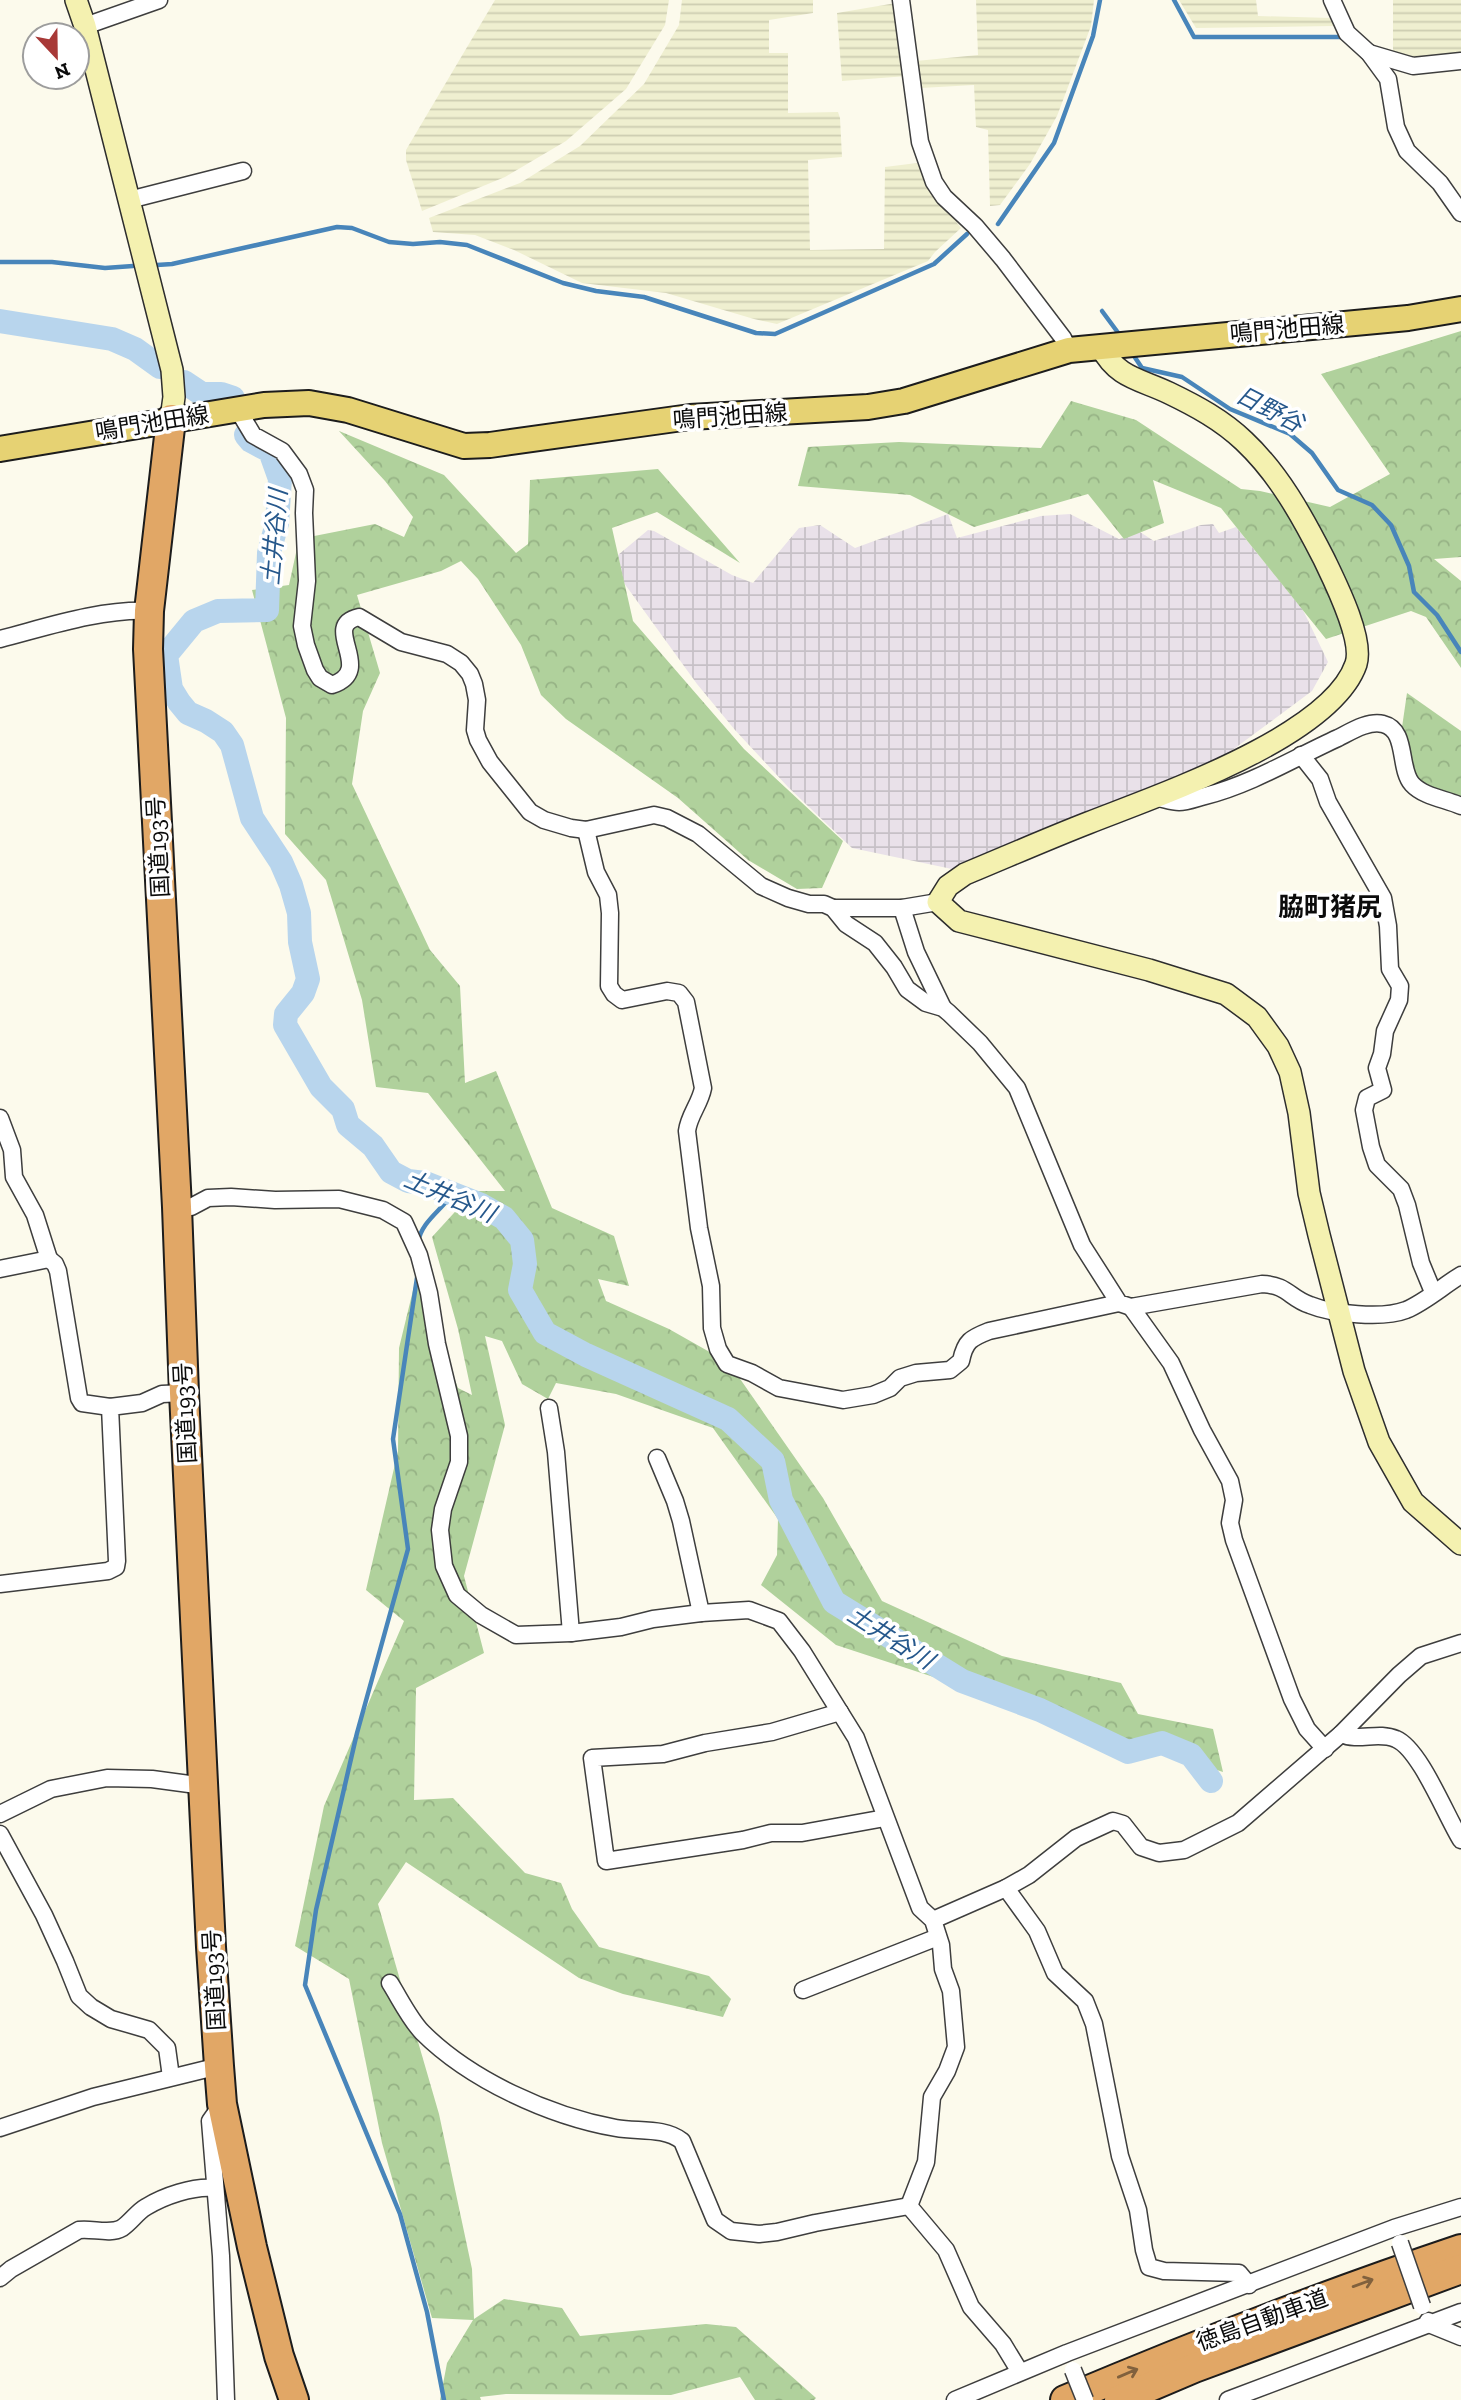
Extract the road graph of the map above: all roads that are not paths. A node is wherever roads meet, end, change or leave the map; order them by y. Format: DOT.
graph roads {
  1 [pos="76,0"];
  2 [pos="159,0"];
  3 [pos="901,0"];
  4 [pos="1332,0"];
  5 [pos="83,21"];
  6 [pos="91,24"];
  7 [pos="91,50"];
  8 [pos="1369,53"];
  9 [pos="1461,61"];
  10 [pos="243,171"];
  11 [pos="129,200"];
  12 [pos="1461,213"];
  13 [pos="1461,309"];
  14 [pos="1101,347"];
  15 [pos="1069,350"];
  16 [pos="238,410"];
  17 [pos="172,419"];
  18 [pos="0,449"];
  19 [pos="149,611"];
  20 [pos="0,639"];
  21 [pos="1301,755"];
  22 [pos="1158,797"];
  23 [pos="1461,806"];
  24 [pos="586,830"];
  25 [pos="938,902"];
  26 [pos="833,908"];
  27 [pos="902,908"];
  28 [pos="943,1009"];
  29 [pos="0,1118"];
  30 [pos="177,1207"];
  31 [pos="48,1259"];
  32 [pos="0,1269"];
  33 [pos="1461,1275"];
  34 [pos="1433,1292"];
  35 [pos="1125,1305"];
  36 [pos="1338,1312"];
  37 [pos="184,1393"];
  38 [pos="110,1407"];
  39 [pos="549,1408"];
  40 [pos="657,1458"];
  41 [pos="1461,1544"];
  42 [pos="0,1584"];
  43 [pos="701,1612"];
  44 [pos="571,1633"];
  45 [pos="1461,1643"];
  46 [pos="839,1712"];
  47 [pos="1341,1734"];
  48 [pos="1325,1749"];
  49 [pos="204,1787"];
  50 [pos="0,1814"];
  51 [pos="885,1818"];
  52 [pos="0,1834"];
  53 [pos="1461,1840"];
  54 [pos="1006,1888"];
  55 [pos="933,1920"];
  56 [pos="938,1937"];
  57 [pos="390,1983"];
  58 [pos="803,1990"];
  59 [pos="219,2066"];
  60 [pos="171,2077"];
  61 [pos="222,2104"];
  62 [pos="0,2128"];
  63 [pos="214,2188"];
  64 [pos="909,2206"];
  65 [pos="1461,2207"];
  66 [pos="1397,2235"];
  67 [pos="1461,2249"];
  68 [pos="1461,2269"];
  69 [pos="0,2278"];
  70 [pos="1249,2284"];
  71 [pos="1461,2312"];
  72 [pos="1429,2324"];
  73 [pos="1461,2337"];
  74 [pos="1067,2353"];
  75 [pos="1020,2372"];
  76 [pos="226,2400"];
  77 [pos="294,2400"];
  78 [pos="955,2400"];
  79 [pos="1065,2400"];
  80 [pos="1085,2400"];
  81 [pos="1119,2400"];
  82 [pos="1228,2400"];
  1 -- 5 [label="street"];
  2 -- 6 [label="street"];
  3 -- 15 [label="street"];
  4 -- 8 [label="street"];
  7 -- 11 [label="street"];
  8 -- 9 [label="street"];
  8 -- 12 [label="street"];
  10 -- 11 [label="street"];
  11 -- 17 [label="street"];
  13 -- 14 [label="main road, 鳴門池田線"];
  14 -- 15 [label="main road, 鳴門池田線"];
  14 -- 22 [label="street"];
  15 -- 16 [label="main road, 鳴門池田線"];
  16 -- 17 [label="main road, 鳴門池田線"];
  16 -- 24 [label="street"];
  17 -- 18 [label="main road, 鳴門池田線"];
  17 -- 19 [label="highway, 国道193号"];
  19 -- 20 [label="street"];
  19 -- 30 [label="highway, 国道193号"];
  21 -- 22 [label="street"];
  21 -- 23 [label="street"];
  21 -- 34 [label="street"];
  22 -- 25 [label="street"];
  24 -- 26 [label="street"];
  24 -- 35 [label="street"];
  25 -- 27 [label="street"];
  25 -- 36 [label="street"];
  26 -- 27 [label="street"];
  26 -- 28 [label="street"];
  27 -- 28 [label="street"];
  28 -- 35 [label="street"];
  29 -- 31 [label="street"];
  30 -- 37 [label="highway, 国道193号"];
  30 -- 44 [label="street"];
  31 -- 32 [label="street"];
  31 -- 38 [label="street"];
  33 -- 34 [label="street"];
  34 -- 36 [label="street"];
  35 -- 36 [label="street"];
  35 -- 48 [label="street"];
  36 -- 41 [label="street"];
  37 -- 38 [label="street"];
  37 -- 49 [label="highway, 国道193号"];
  38 -- 42 [label="street"];
  39 -- 44 [label="street"];
  40 -- 43 [label="street"];
  43 -- 44 [label="street"];
  43 -- 46 [label="street"];
  45 -- 47 [label="street"];
  46 -- 51 [label="street"];
  46 -- 51 [label="street"];
  47 -- 48 [label="street"];
  47 -- 53 [label="street"];
  48 -- 54 [label="street"];
  49 -- 50 [label="street"];
  49 -- 59 [label="highway, 国道193号"];
  51 -- 55 [label="street"];
  52 -- 60 [label="street"];
  54 -- 55 [label="street"];
  54 -- 70 [label="street"];
  55 -- 56 [label="street"];
  56 -- 58 [label="street"];
  56 -- 64 [label="street"];
  57 -- 64 [label="street"];
  59 -- 60 [label="street"];
  59 -- 61 [label="highway, 国道193号"];
  60 -- 62 [label="street"];
  61 -- 63 [label="street"];
  61 -- 77 [label="highway, 国道193号"];
  63 -- 69 [label="street"];
  63 -- 76 [label="street"];
  64 -- 75 [label="street"];
  65 -- 66 [label="street"];
  66 -- 70 [label="street"];
  66 -- 72 [label="street, bridge"];
  79 -- 67 [label="highway, 徳島自動車道, one-way"];
  68 -- 81 [label="highway, 徳島自動車道"];
  70 -- 74 [label="street"];
  71 -- 72 [label="street"];
  72 -- 73 [label="street"];
  72 -- 82 [label="street"];
  74 -- 75 [label="street"];
  74 -- 80 [label="street, bridge"];
  75 -- 78 [label="street"];
}
